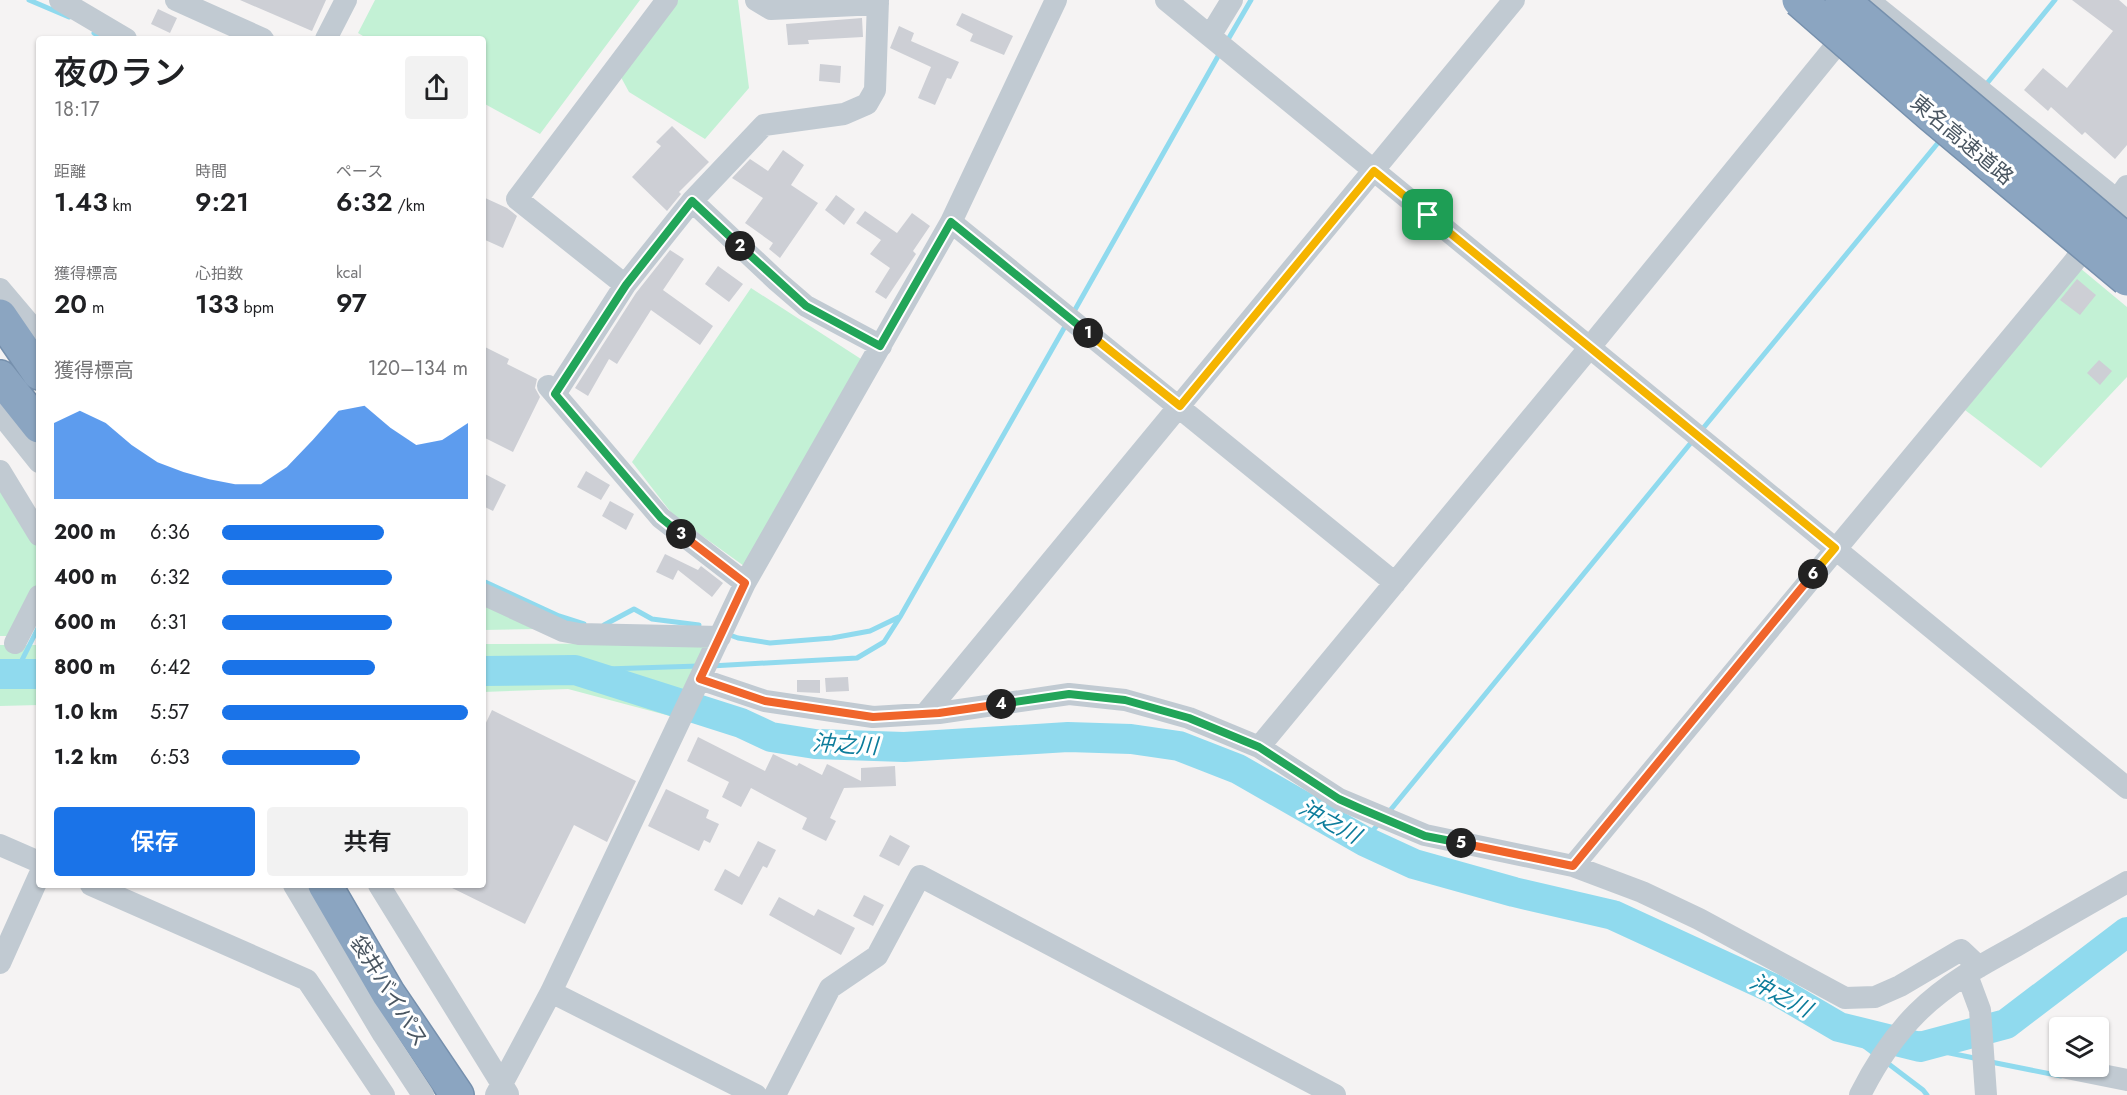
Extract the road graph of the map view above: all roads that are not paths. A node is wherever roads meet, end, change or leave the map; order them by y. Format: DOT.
graph roads {
  1 [pos="60,0"];
  2 [pos="176,0"];
  3 [pos="346,0"];
  4 [pos="667,0"];
  5 [pos="756,0"];
  6 [pos="1056,0"];
  7 [pos="1166,0"];
  8 [pos="1232,0"];
  9 [pos="1514,0"];
  10 [pos="1799,0"];
  11 [pos="1863,1"];
  12 [pos="878,2"];
  13 [pos="121,36"];
  14 [pos="256,36"];
  15 [pos="328,36"];
  16 [pos="1212,37"];
  17 [pos="1374,171"];
  18 [pos="2124,198"];
  19 [pos="692,201"];
  20 [pos="951,222"];
  21 [pos="2127,241"];
  22 [pos="2127,279"];
  23 [pos="626,285"];
  24 [pos="0,289"];
  25 [pos="0,316"];
  26 [pos="36,331"];
  27 [pos="0,341"];
  28 [pos="880,346"];
  29 [pos="1590,347"];
  30 [pos="36,368"];
  31 [pos="0,377"];
  32 [pos="0,385"];
  33 [pos="36,385"];
  34 [pos="1180,406"];
  35 [pos="0,413"];
  36 [pos="36,424"];
  37 [pos="36,425"];
  38 [pos="36,458"];
  39 [pos="0,471"];
  40 [pos="36,530"];
  41 [pos="1835,548"];
  42 [pos="745,583"];
  43 [pos="1395,583"];
  44 [pos="486,595"];
  45 [pos="36,602"];
  46 [pos="720,637"];
  47 [pos="15,643"];
  48 [pos="700,679"];
  49 [pos="926,713"];
  50 [pos="1259,747"];
  51 [pos="2127,788"];
  52 [pos="0,845"];
  53 [pos="36,861"];
  54 [pos="1573,866"];
  55 [pos="2127,882"];
  56 [pos="36,883"];
  57 [pos="98,888"];
  58 [pos="296,888"];
  59 [pos="327,888"];
  60 [pos="352,888"];
  61 [pos="381,888"];
  62 [pos="0,963"];
  63 [pos="1973,971"];
  64 [pos="551,992"];
  65 [pos="2109,1076"];
  66 [pos="2127,1080"];
  67 [pos="496,1092"];
  68 [pos="1987,1094"];
  69 [pos="384,1095"];
  70 [pos="423,1095"];
  71 [pos="457,1095"];
  72 [pos="756,1095"];
  73 [pos="776,1095"];
  74 [pos="1335,1095"];
  75 [pos="1860,1095"];
  1 -- 13 [label="street"];
  2 -- 14 [label="street"];
  3 -- 15 [label="street"];
  4 -- 23 [label="street"];
  5 -- 12 [label="street"];
  6 -- 20 [label="street"];
  7 -- 16 [label="street"];
  8 -- 16 [label="street"];
  9 -- 17 [label="street"];
  10 -- 22 [label="highway, 東名高速道路, bridge"];
  11 -- 18 [label="street"];
  11 -- 21 [label="highway, 東名高速道路, bridge"];
  11 -- 29 [label="street"];
  12 -- 19 [label="street"];
  16 -- 17 [label="street"];
  17 -- 29 [label="street"];
  17 -- 34 [label="street"];
  18 -- 41 [label="street"];
  19 -- 23 [label="street"];
  19 -- 28 [label="street"];
  20 -- 28 [label="street"];
  20 -- 34 [label="street"];
  23 -- 42 [label="street"];
  24 -- 26 [label="street"];
  25 -- 30 [label="highway"];
  27 -- 33 [label="highway"];
  28 -- 42 [label="street"];
  29 -- 41 [label="street"];
  29 -- 43 [label="street"];
  31 -- 36 [label="highway"];
  32 -- 37 [label="highway"];
  34 -- 43 [label="street"];
  34 -- 49 [label="street"];
  35 -- 38 [label="street"];
  39 -- 40 [label="street"];
  41 -- 51 [label="street"];
  41 -- 54 [label="street"];
  42 -- 46 [label="street"];
  43 -- 50 [label="street"];
  44 -- 46 [label="street"];
  45 -- 47 [label="street"];
  46 -- 48 [label="street"];
  48 -- 49 [label="street"];
  48 -- 64 [label="street"];
  49 -- 50 [label="street"];
  50 -- 54 [label="street"];
  52 -- 53 [label="street"];
  54 -- 63 [label="street"];
  55 -- 63 [label="street"];
  56 -- 62 [label="street"];
  57 -- 69 [label="street"];
  58 -- 70 [label="street"];
  59 -- 71 [label="highway, 袋井バイパス"];
  60 -- 67 [label="highway, 袋井バイパス"];
  61 -- 67 [label="street"];
  63 -- 68 [label="street"];
  63 -- 75 [label="street"];
  64 -- 67 [label="street"];
  64 -- 72 [label="street"];
  65 -- 66 [label="street"];
  73 -- 74 [label="street"];
}
